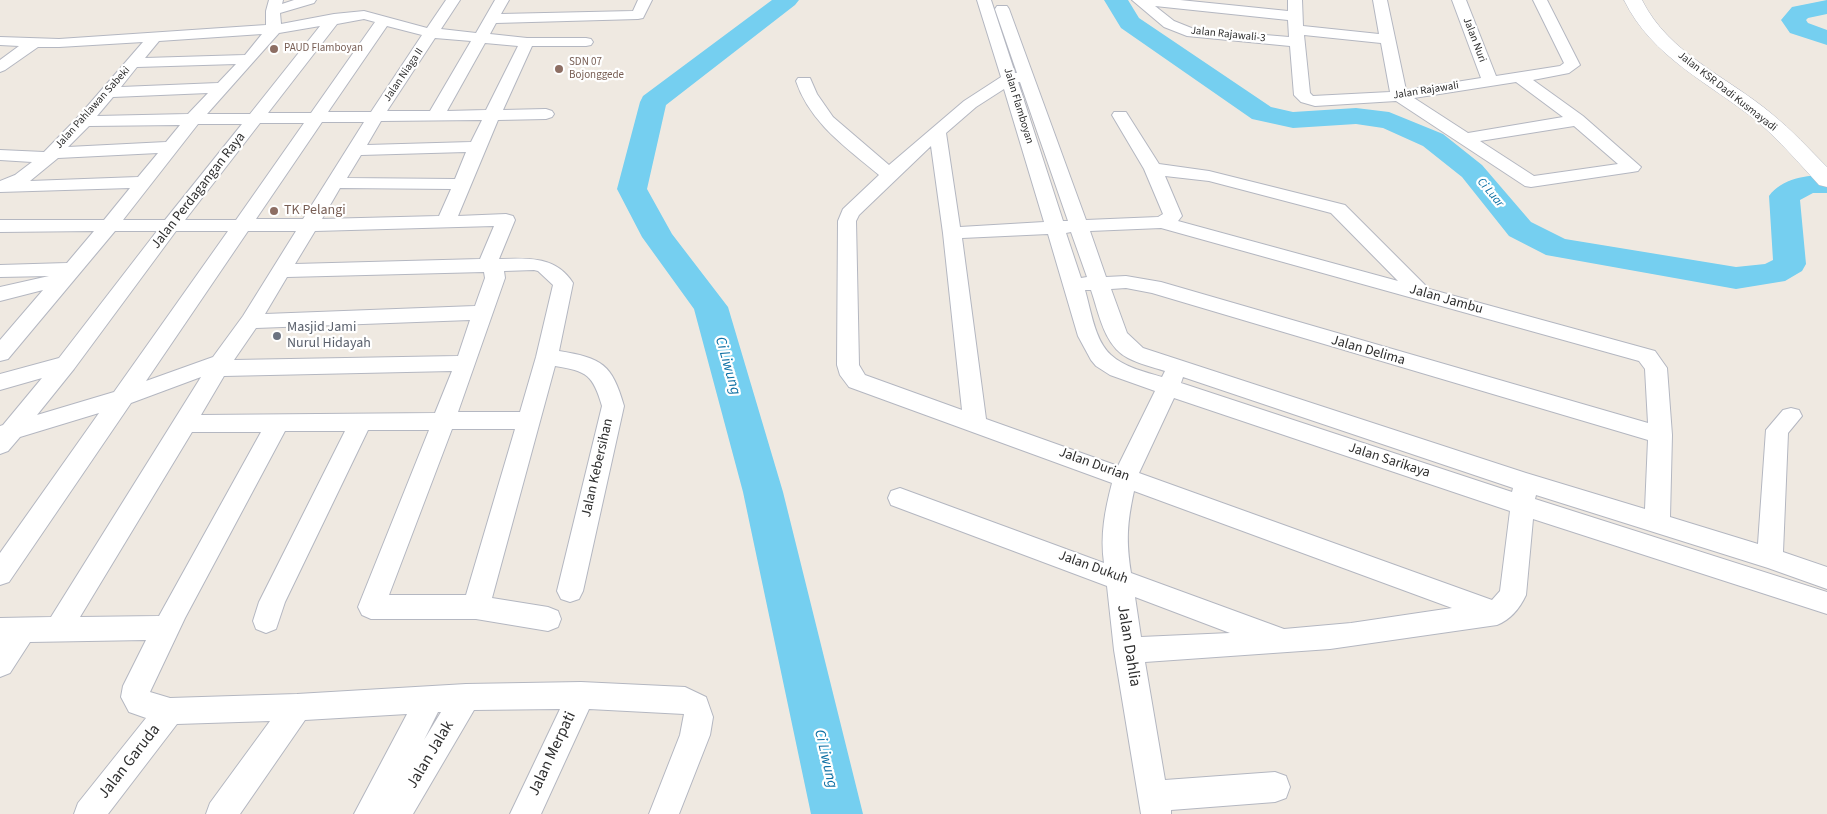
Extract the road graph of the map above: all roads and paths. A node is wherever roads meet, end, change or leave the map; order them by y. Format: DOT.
graph roads {
  1 [pos="309,0"];
  2 [pos="452,0"];
  3 [pos="502,0"];
  4 [pos="645,0"];
  5 [pos="984,0"];
  6 [pos="999,0"];
  7 [pos="1139,0"];
  8 [pos="1295,0"];
  9 [pos="1380,0"];
  10 [pos="1459,0"];
  11 [pos="1540,0"];
  12 [pos="1633,0"];
  13 [pos="274,13"];
  14 [pos="334,18"];
  15 [pos="492,19"];
  16 [pos="384,20"];
  17 [pos="1296,29"];
  18 [pos="431,33"];
  19 [pos="155,37"];
  20 [pos="479,38"];
  21 [pos="1387,39"];
  22 [pos="0,41"];
  23 [pos="36,41"];
  24 [pos="527,42"];
  25 [pos="586,42"];
  26 [pos="249,59"];
  27 [pos="133,63"];
  28 [pos="0,67"];
  29 [pos="1027,77"];
  30 [pos="1519,77"];
  31 [pos="1010,78"];
  32 [pos="804,81"];
  33 [pos="1490,81"];
  34 [pos="221,88"];
  35 [pos="107,92"];
  36 [pos="1398,96"];
  37 [pos="546,114"];
  38 [pos="436,115"];
  39 [pos="493,115"];
  40 [pos="1120,115"];
  41 [pos="376,116"];
  42 [pos="316,117"];
  43 [pos="194,118"];
  44 [pos="256,118"];
  45 [pos="1577,120"];
  46 [pos="84,121"];
  47 [pos="937,132"];
  48 [pos="1464,139"];
  49 [pos="171,147"];
  50 [pos="477,147"];
  51 [pos="355,150"];
  52 [pos="51,155"];
  53 [pos="0,156"];
  54 [pos="1153,169"];
  55 [pos="889,174"];
  56 [pos="1823,176"];
  57 [pos="144,182"];
  58 [pos="334,183"];
  59 [pos="461,184"];
  60 [pos="0,187"];
  61 [pos="1063,219"];
  62 [pos="446,222"];
  63 [pos="1162,222"];
  64 [pos="244,224"];
  65 [pos="171,225"];
  66 [pos="0,226"];
  67 [pos="109,226"];
  68 [pos="309,226"];
  69 [pos="952,233"];
  70 [pos="487,265"];
  71 [pos="0,271"];
  72 [pos="280,271"];
  73 [pos="68,274"];
  74 [pos="1099,284"];
  75 [pos="1074,285"];
  76 [pos="1422,293"];
  77 [pos="0,294"];
  78 [pos="482,313"];
  79 [pos="250,321"];
  80 [pos="22,328"];
  81 [pos="0,334"];
  82 [pos="0,354"];
  83 [pos="547,358"];
  84 [pos="466,363"];
  85 [pos="66,364"];
  86 [pos="220,365"];
  87 [pos="1173,377"];
  88 [pos="0,382"];
  89 [pos="121,398"];
  90 [pos="1791,416"];
  91 [pos="529,420"];
  92 [pos="361,422"];
  93 [pos="442,422"];
  94 [pos="975,422"];
  95 [pos="185,424"];
  96 [pos="277,424"];
  97 [pos="1660,434"];
  98 [pos="3,437"];
  99 [pos="1125,477"];
  100 [pos="1523,494"];
  101 [pos="900,498"];
  102 [pos="1657,524"];
  103 [pos="1770,558"];
  104 [pos="0,574"];
  105 [pos="1118,577"];
  106 [pos="1827,578"];
  107 [pos="570,591"];
  108 [pos="1827,603"];
  109 [pos="476,607"];
  110 [pos="1497,613"];
  111 [pos="548,619"];
  112 [pos="266,621"];
  113 [pos="166,628"];
  114 [pos="11,630"];
  115 [pos="58,630"];
  116 [pos="1284,641"];
  117 [pos="1128,650"];
  118 [pos="0,664"];
  119 [pos="582,695"];
  120 [pos="466,697"];
  121 [pos="430,699"];
  122 [pos="297,707"];
  123 [pos="170,711"];
  124 [pos="1275,788"];
  125 [pos="1155,805"];
  126 [pos="89,814"];
  127 [pos="221,814"];
  128 [pos="369,814"];
  129 [pos="396,814"];
  130 [pos="525,814"];
  131 [pos="664,814"];
  1 -- 13 [label="street"];
  2 -- 18 [label="street, Jalan Niaga II"];
  3 -- 15 [label="street"];
  4 -- 15 [label="street"];
  5 -- 31 [label="street, Jalan Flamboyan"];
  6 -- 29 [label="street"];
  7 -- 17 [label="street"];
  7 -- 17 [label="street, Jalan Rajawali-3"];
  8 -- 17 [label="street, Jalan Rajawali"];
  9 -- 21 [label="street"];
  10 -- 33 [label="street, Jalan Nuri"];
  11 -- 30 [label="street, Jalan Rajawali"];
  12 -- 56 [label="main road, Jalan KSR Dadi Kusmayadi"];
  13 -- 14 [label="street"];
  13 -- 19 [label="street"];
  13 -- 26 [label="street"];
  14 -- 16 [label="street"];
  14 -- 44 [label="street, Jalan Perdagangan Raya"];
  15 -- 20 [label="street"];
  16 -- 18 [label="street"];
  16 -- 42 [label="street"];
  17 -- 21 [label="street"];
  17 -- 36 [label="street, Jalan Rajawali"];
  18 -- 20 [label="street"];
  18 -- 41 [label="street, Jalan Niaga II"];
  19 -- 23 [label="street"];
  19 -- 27 [label="street, Jalan Pahlawan Sabeki"];
  20 -- 24 [label="street"];
  20 -- 38 [label="street"];
  21 -- 36 [label="street"];
  22 -- 23 [label="street"];
  23 -- 28 [label="street"];
  24 -- 25 [label="street"];
  24 -- 39 [label="street"];
  26 -- 27 [label="street"];
  26 -- 34 [label="street"];
  27 -- 35 [label="street, Jalan Pahlawan Sabeki"];
  29 -- 31 [label="street"];
  29 -- 61 [label="street"];
  30 -- 33 [label="street, Jalan Rajawali"];
  30 -- 45 [label="street"];
  31 -- 47 [label="street"];
  31 -- 61 [label="street, Jalan Flamboyan"];
  32 -- 55 [label="street"];
  33 -- 36 [label="street, Jalan Rajawali"];
  34 -- 35 [label="street"];
  34 -- 43 [label="street"];
  35 -- 46 [label="street, Jalan Pahlawan Sabeki"];
  36 -- 48 [label="street"];
  37 -- 39 [label="street"];
  38 -- 39 [label="street"];
  38 -- 41 [label="street"];
  39 -- 50 [label="street"];
  40 -- 54 [label="street"];
  41 -- 42 [label="street"];
  41 -- 51 [label="street, Jalan Niaga II"];
  42 -- 44 [label="street"];
  42 -- 64 [label="street"];
  43 -- 44 [label="street"];
  43 -- 46 [label="street"];
  43 -- 49 [label="street"];
  44 -- 65 [label="street, Jalan Perdagangan Raya"];
  45 -- 48 [label="street"];
  45 -- 48 [label="street"];
  46 -- 52 [label="street, Jalan Pahlawan Sabeki"];
  47 -- 55 [label="street"];
  47 -- 69 [label="street"];
  49 -- 52 [label="street"];
  49 -- 57 [label="street"];
  50 -- 51 [label="street"];
  50 -- 59 [label="street"];
  51 -- 58 [label="street, Jalan Niaga II"];
  52 -- 53 [label="street"];
  52 -- 60 [label="street, Jalan Pahlawan Sabeki"];
  54 -- 63 [label="street"];
  54 -- 76 [label="street"];
  55 -- 94 [label="street, Jalan Durian"];
  57 -- 60 [label="street"];
  57 -- 67 [label="street"];
  58 -- 59 [label="street"];
  58 -- 68 [label="street, Jalan Niaga II"];
  59 -- 62 [label="street"];
  61 -- 63 [label="street, Jalan Jambu"];
  61 -- 69 [label="street, Jalan Jambu"];
  61 -- 74 [label="street, Jalan Sarikaya"];
  61 -- 75 [label="street, Jalan Sarikaya"];
  62 -- 68 [label="street"];
  62 -- 70 [label="street"];
  63 -- 76 [label="street, Jalan Jambu"];
  64 -- 65 [label="street"];
  64 -- 68 [label="street"];
  64 -- 89 [label="street"];
  65 -- 67 [label="street"];
  65 -- 85 [label="street, Jalan Perdagangan Raya"];
  66 -- 67 [label="street"];
  67 -- 73 [label="street"];
  68 -- 72 [label="street, Jalan Niaga II"];
  69 -- 94 [label="street"];
  70 -- 72 [label="street"];
  70 -- 78 [label="street"];
  70 -- 83 [label="street"];
  71 -- 73 [label="street"];
  72 -- 79 [label="street, Jalan Niaga II"];
  73 -- 77 [label="street"];
  73 -- 80 [label="street"];
  74 -- 75 [label="street, Jalan Delima"];
  74 -- 87 [label="street, Jalan Sarikaya"];
  74 -- 97 [label="street, Jalan Delima"];
  75 -- 87 [label="street, Jalan Sarikaya"];
  76 -- 97 [label="street, Jalan Jambu"];
  78 -- 79 [label="street"];
  78 -- 84 [label="street"];
  79 -- 86 [label="street, Jalan Niaga II"];
  80 -- 81 [label="street"];
  80 -- 82 [label="street"];
  83 -- 91 [label="street"];
  83 -- 107 [label="street, Jalan Kebersihan"];
  84 -- 86 [label="street"];
  84 -- 93 [label="street"];
  85 -- 88 [label="street"];
  85 -- 98 [label="street, Jalan Perdagangan Raya"];
  86 -- 89 [label="street"];
  86 -- 95 [label="street, Jalan Niaga II"];
  87 -- 99 [label="street, Jalan Dahlia"];
  87 -- 100 [label="street, Jalan Sarikaya"];
  89 -- 98 [label="street"];
  89 -- 104 [label="street"];
  90 -- 103 [label="street"];
  91 -- 93 [label="street"];
  91 -- 109 [label="street"];
  92 -- 93 [label="street"];
  92 -- 96 [label="street"];
  92 -- 112 [label="street"];
  93 -- 109 [label="street"];
  94 -- 99 [label="street, Jalan Durian"];
  95 -- 96 [label="street"];
  95 -- 115 [label="street, Jalan Niaga II"];
  96 -- 113 [label="street"];
  97 -- 102 [label="street, Jalan Jambu"];
  99 -- 105 [label="street, Jalan Dahlia"];
  99 -- 110 [label="street, Jalan Durian"];
  100 -- 102 [label="street, Jalan Sarikaya"];
  100 -- 108 [label="street, Jalan Sarikaya"];
  100 -- 110 [label="street"];
  101 -- 105 [label="street, Jalan Dukuh"];
  102 -- 103 [label="street, Jalan Sarikaya"];
  103 -- 106 [label="street, Jalan Sarikaya"];
  105 -- 116 [label="street, Jalan Dukuh"];
  105 -- 117 [label="street, Jalan Dahlia"];
  109 -- 111 [label="street"];
  110 -- 116 [label="street, Jalan Dukuh"];
  113 -- 115 [label="street"];
  113 -- 123 [label="street"];
  114 -- 115 [label="street"];
  114 -- 118 [label="street"];
  116 -- 117 [label="street, Jalan Dukuh"];
  117 -- 125 [label="street, Jalan Dahlia"];
  119 -- 120 [label="street"];
  119 -- 130 [label="street, Jalan Merpati"];
  119 -- 131 [label="street"];
  120 -- 121 [label="street"];
  120 -- 129 [label="street, Jalan Jalak"];
  121 -- 122 [label="street"];
  121 -- 128 [label="street"];
  122 -- 123 [label="street"];
  122 -- 127 [label="street"];
  123 -- 126 [label="street, Jalan Garuda"];
  124 -- 125 [label="street"];
}
